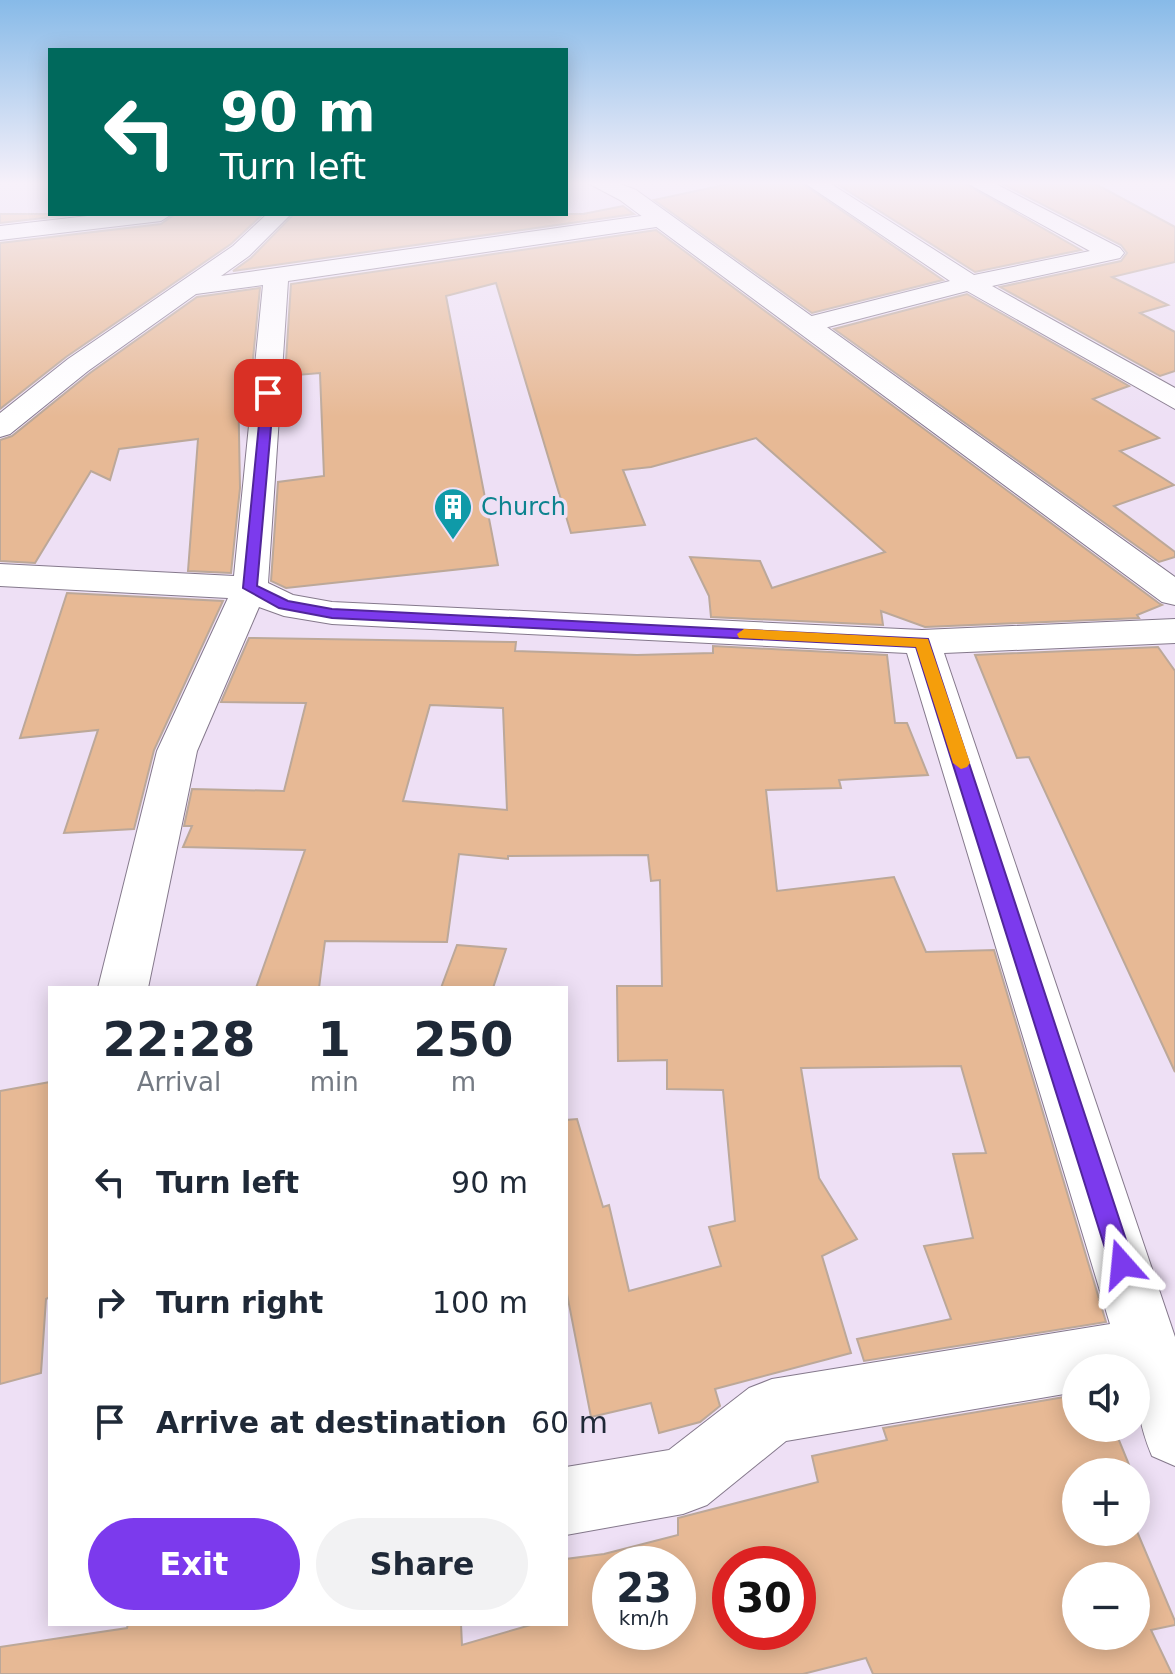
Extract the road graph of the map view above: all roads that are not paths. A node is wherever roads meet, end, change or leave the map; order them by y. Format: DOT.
graph roads {
  1 [pos="228,260"];
  2 [pos="375,260"];
  3 [pos="717,260"];
  4 [pos="934,260"];
  5 [pos="1078,260"];
  6 [pos="276,274"];
  7 [pos="970,283"];
  8 [pos="189,288"];
  9 [pos="805,325"];
  10 [pos="1175,400"];
  11 [pos="0,428"];
  12 [pos="0,575"];
  13 [pos="250,588"];
  14 [pos="1175,594"];
  15 [pos="1175,631"];
  16 [pos="922,642"];
  17 [pos="123,986"];
  18 [pos="1149,1349"];
  19 [pos="1175,1433"];
  20 [pos="568,1501"];
  1 -- 8 [label="street"];
  2 -- 6 [label="street"];
  3 -- 9 [label="street"];
  4 -- 7 [label="street"];
  5 -- 7 [label="street"];
  6 -- 8 [label="street"];
  6 -- 13 [label="street"];
  7 -- 9 [label="street"];
  7 -- 10 [label="street"];
  8 -- 11 [label="street"];
  9 -- 14 [label="street"];
  12 -- 13 [label="street"];
  13 -- 16 [label="street"];
  13 -- 17 [label="street"];
  15 -- 16 [label="street"];
  16 -- 18 [label="street"];
  18 -- 19 [label="street"];
  18 -- 20 [label="street"];
}
